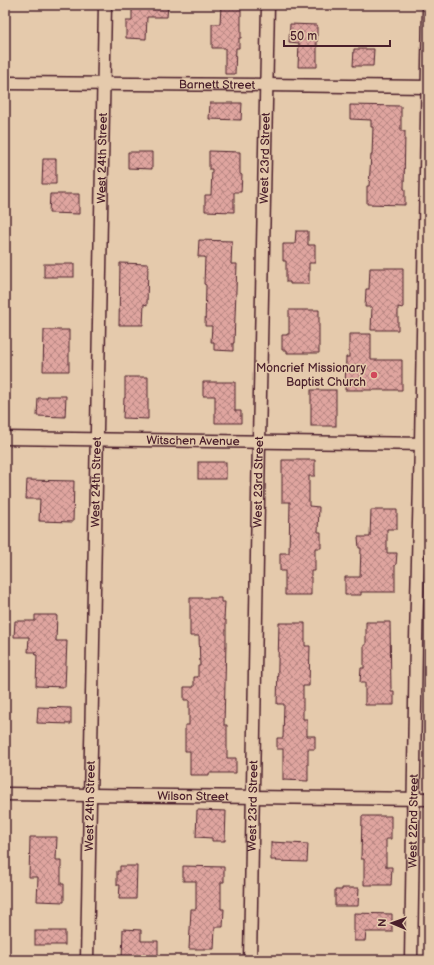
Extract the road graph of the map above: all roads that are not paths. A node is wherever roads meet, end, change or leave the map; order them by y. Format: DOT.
graph roads {
  1 [pos="105,5"];
  2 [pos="268,5"];
  3 [pos="429,10"];
  4 [pos="5,83"];
  5 [pos="103,83"];
  6 [pos="266,85"];
  7 [pos="428,88"];
  8 [pos="5,438"];
  9 [pos="97,439"];
  10 [pos="259,441"];
  11 [pos="425,444"];
  12 [pos="5,794"];
  13 [pos="91,795"];
  14 [pos="253,797"];
  15 [pos="413,798"];
  16 [pos="429,799"];
  17 [pos="87,960"];
  18 [pos="250,960"];
  19 [pos="411,960"];
  1 -- 5 [label="street, West 24th Street"];
  2 -- 6 [label="street, West 23rd Street"];
  3 -- 7 [label="street, West 22nd Street"];
  4 -- 5 [label="street, Barnett Street"];
  5 -- 6 [label="street, Barnett Street"];
  5 -- 9 [label="street, West 24th Street"];
  6 -- 7 [label="street, Barnett Street"];
  6 -- 10 [label="street, West 23rd Street"];
  7 -- 11 [label="street, West 22nd Street"];
  8 -- 9 [label="street, Witschen Avenue"];
  9 -- 10 [label="street, Witschen Avenue"];
  9 -- 13 [label="street, West 24th Street"];
  10 -- 11 [label="street, Witschen Avenue"];
  10 -- 14 [label="street, West 23rd Street"];
  11 -- 15 [label="street, West 22nd Street"];
  12 -- 13 [label="street, Wilson Street"];
  13 -- 14 [label="street, Wilson Street"];
  13 -- 17 [label="street, West 24th Street"];
  14 -- 15 [label="street, Wilson Street"];
  14 -- 18 [label="street, West 23rd Street"];
  15 -- 16 [label="street, Wilson Street"];
  15 -- 19 [label="street, West 22nd Street"];
}
